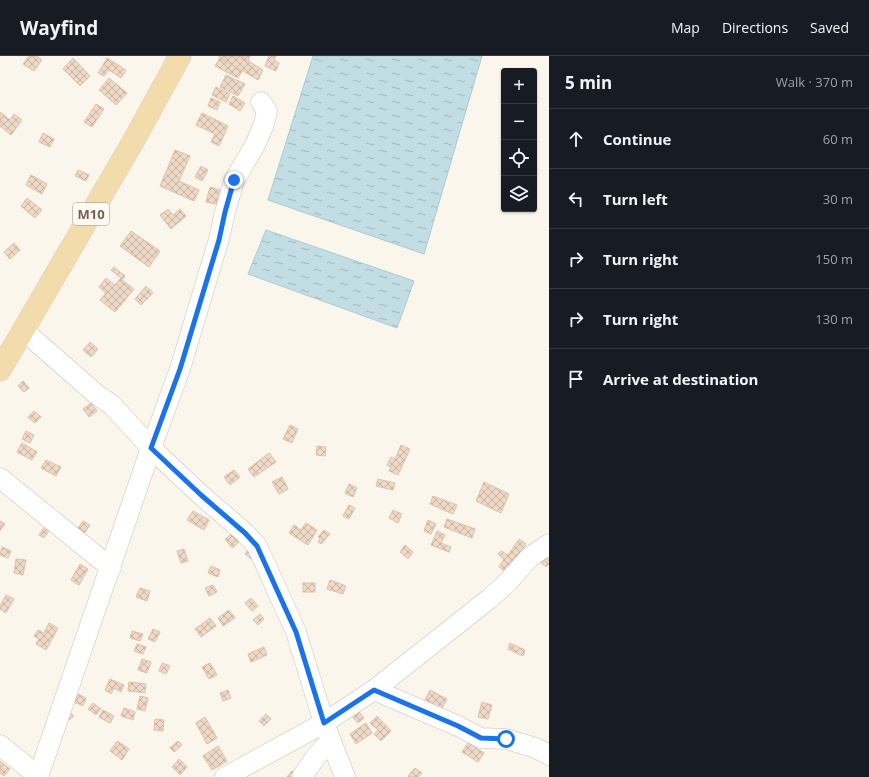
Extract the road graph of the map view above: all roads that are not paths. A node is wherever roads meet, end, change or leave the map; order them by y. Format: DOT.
graph roads {
  1 [pos="180,56"];
  2 [pos="261,102"];
  3 [pos="23,330"];
  4 [pos="0,370"];
  5 [pos="151,448"];
  6 [pos="0,478"];
  7 [pos="549,544"];
  8 [pos="110,568"];
  9 [pos="374,690"];
  10 [pos="328,731"];
  11 [pos="0,745"];
  12 [pos="549,755"];
  13 [pos="38,777"];
  14 [pos="225,777"];
  15 [pos="302,777"];
  16 [pos="345,777"];
  1 -- 3 [label="main road, M10"];
  2 -- 5 [label="street"];
  3 -- 4 [label="main road, M10"];
  3 -- 5 [label="street"];
  5 -- 8 [label="street"];
  5 -- 10 [label="street"];
  6 -- 8 [label="street"];
  7 -- 9 [label="street"];
  8 -- 13 [label="street"];
  9 -- 10 [label="street"];
  9 -- 12 [label="street"];
  10 -- 14 [label="street"];
  10 -- 15 [label="street"];
  10 -- 16 [label="street"];
  11 -- 13 [label="street"];
}
